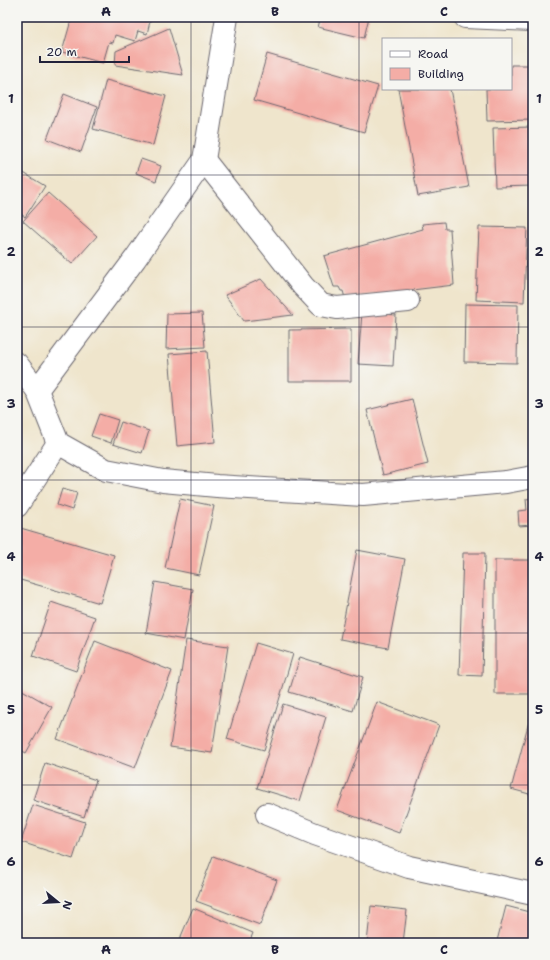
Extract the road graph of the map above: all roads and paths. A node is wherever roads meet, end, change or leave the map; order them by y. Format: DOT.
graph roads {
  1 [pos="227,17"];
  2 [pos="465,17"];
  3 [pos="533,20"];
  4 [pos="204,160"];
  5 [pos="408,301"];
  6 [pos="17,364"];
  7 [pos="36,390"];
  8 [pos="58,443"];
  9 [pos="533,477"];
  10 [pos="17,506"];
  11 [pos="267,814"];
  12 [pos="533,894"];
  1 -- 4 [label="street"];
  2 -- 3 [label="street"];
  4 -- 5 [label="street"];
  4 -- 7 [label="street"];
  6 -- 7 [label="street"];
  7 -- 8 [label="street"];
  8 -- 9 [label="street"];
  8 -- 10 [label="street"];
  11 -- 12 [label="street"];
}
